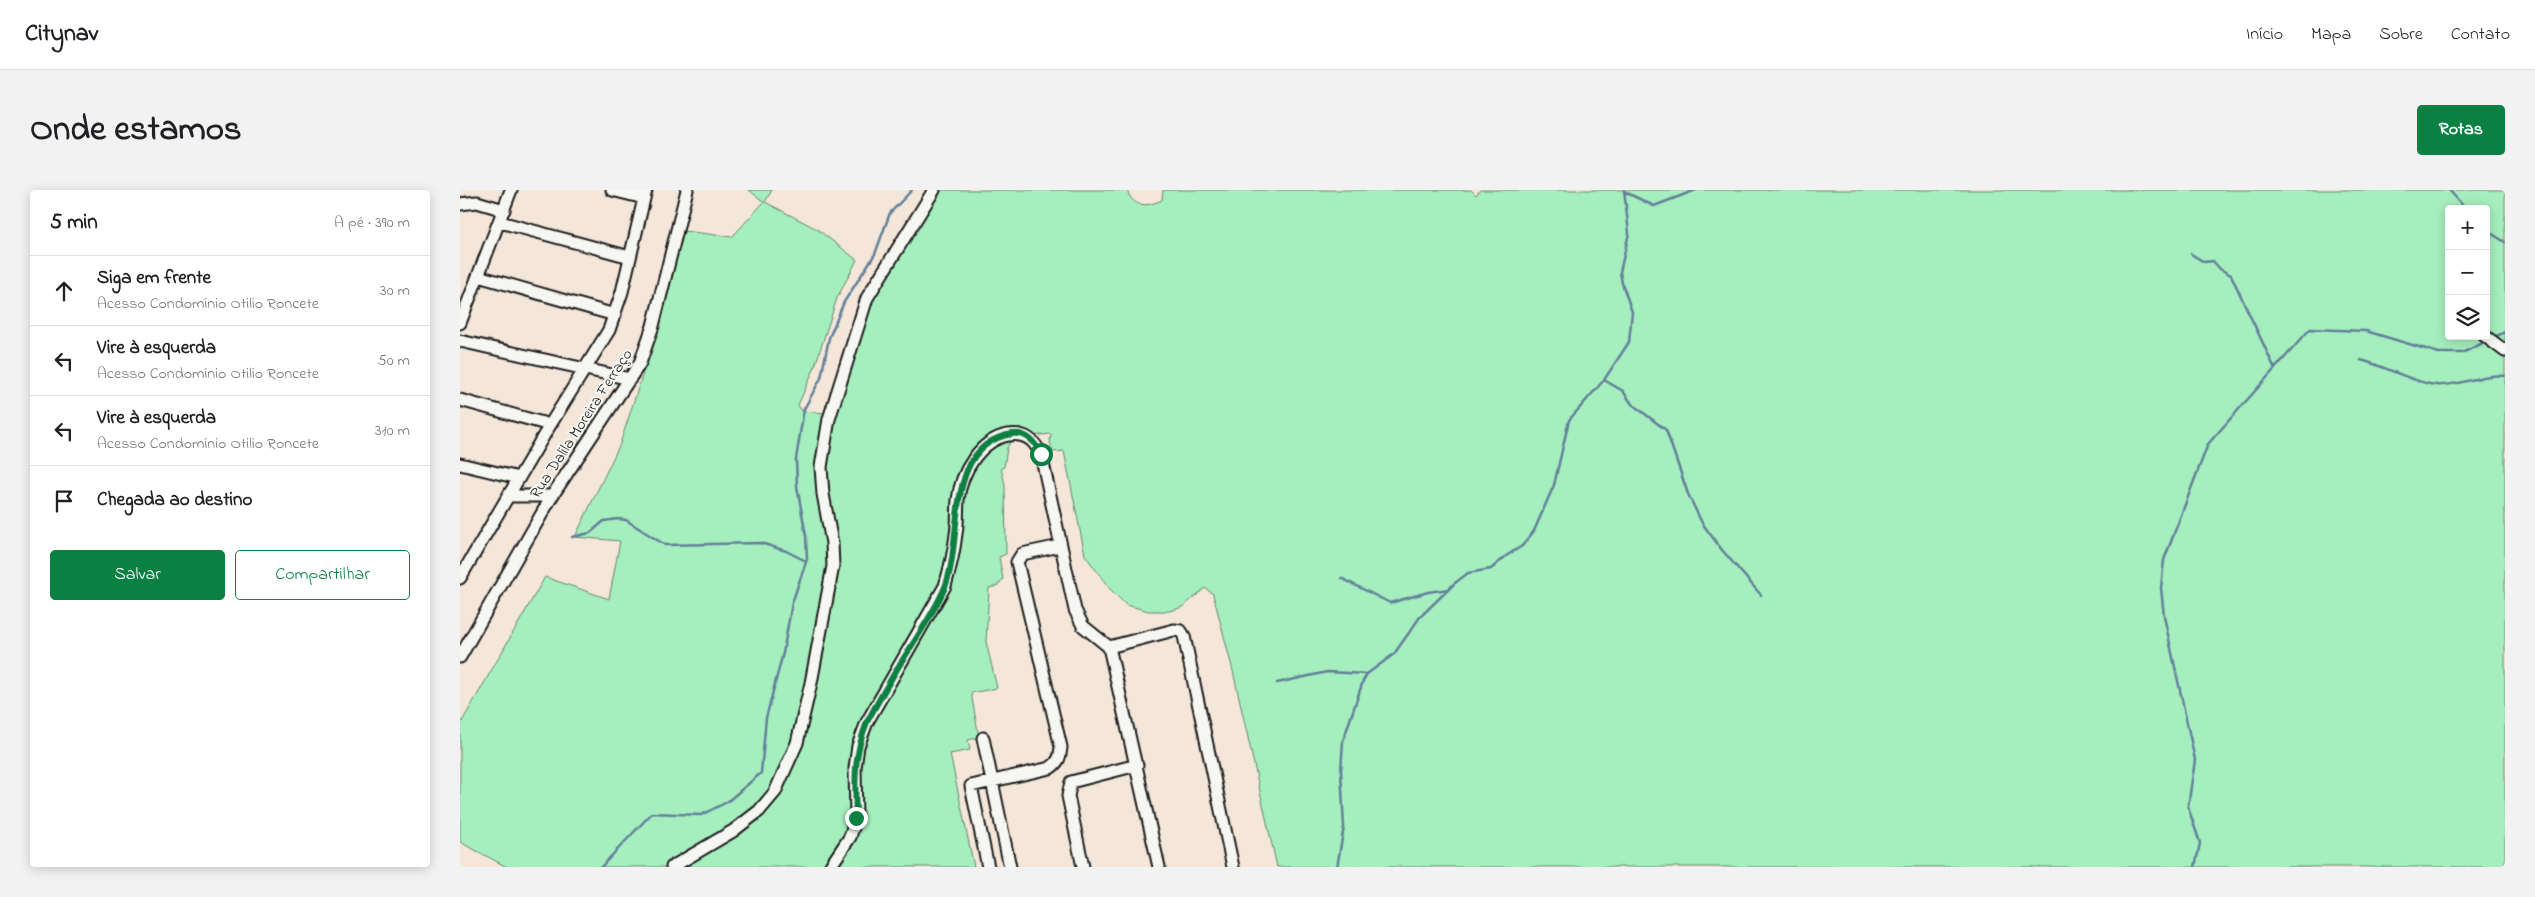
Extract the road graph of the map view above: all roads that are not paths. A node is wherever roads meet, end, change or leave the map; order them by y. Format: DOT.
graph roads {
  1 [pos="511,190"];
  2 [pos="612,190"];
  3 [pos="687,190"];
  4 [pos="934,190"];
  5 [pos="645,194"];
  6 [pos="460,204"];
  7 [pos="504,210"];
  8 [pos="500,222"];
  9 [pos="630,257"];
  10 [pos="478,276"];
  11 [pos="615,314"];
  12 [pos="460,323"];
  13 [pos="2490,340"];
  14 [pos="460,341"];
  15 [pos="2505,352"];
  16 [pos="585,370"];
  17 [pos="630,378"];
  18 [pos="460,400"];
  19 [pos="550,425"];
  20 [pos="460,464"];
  21 [pos="519,478"];
  22 [pos="509,496"];
  23 [pos="552,496"];
  24 [pos="1060,546"];
  25 [pos="460,578"];
  26 [pos="1109,647"];
  27 [pos="461,653"];
  28 [pos="982,738"];
  29 [pos="1137,765"];
  30 [pos="992,781"];
  31 [pos="672,867"];
  32 [pos="830,867"];
  33 [pos="988,867"];
  34 [pos="1010,867"];
  35 [pos="1083,867"];
  36 [pos="1159,867"];
  37 [pos="1233,867"];
  1 -- 7 [label="street"];
  2 -- 5 [label="street"];
  3 -- 17 [label="street, Rua Dalila Moreira Ferraço"];
  4 -- 31 [label="street"];
  5 -- 9 [label="street, Rua Dalila Moreira Ferraço"];
  6 -- 7 [label="street"];
  7 -- 8 [label="street"];
  8 -- 9 [label="street"];
  8 -- 10 [label="street"];
  9 -- 11 [label="street, Rua Dalila Moreira Ferraço"];
  10 -- 11 [label="street"];
  10 -- 12 [label="street"];
  11 -- 16 [label="street, Rua Dalila Moreira Ferraço"];
  13 -- 15 [label="street"];
  14 -- 16 [label="street"];
  16 -- 17 [label="street"];
  16 -- 19 [label="street, Rua Dalila Moreira Ferraço"];
  17 -- 23 [label="street, Rua Dalila Moreira Ferraço"];
  18 -- 19 [label="street"];
  19 -- 21 [label="street, Rua Dalila Moreira Ferraço"];
  20 -- 21 [label="street"];
  21 -- 22 [label="street, Rua Dalila Moreira Ferraço"];
  22 -- 23 [label="street"];
  22 -- 25 [label="street, Rua Dalila Moreira Ferraço"];
  23 -- 27 [label="street, Rua Dalila Moreira Ferraço"];
  24 -- 26 [label="street"];
  24 -- 30 [label="street"];
  24 -- 32 [label="street"];
  26 -- 29 [label="street"];
  26 -- 37 [label="street"];
  28 -- 30 [label="street"];
  29 -- 35 [label="street"];
  29 -- 36 [label="street"];
  30 -- 33 [label="street"];
  30 -- 34 [label="street"];
}
